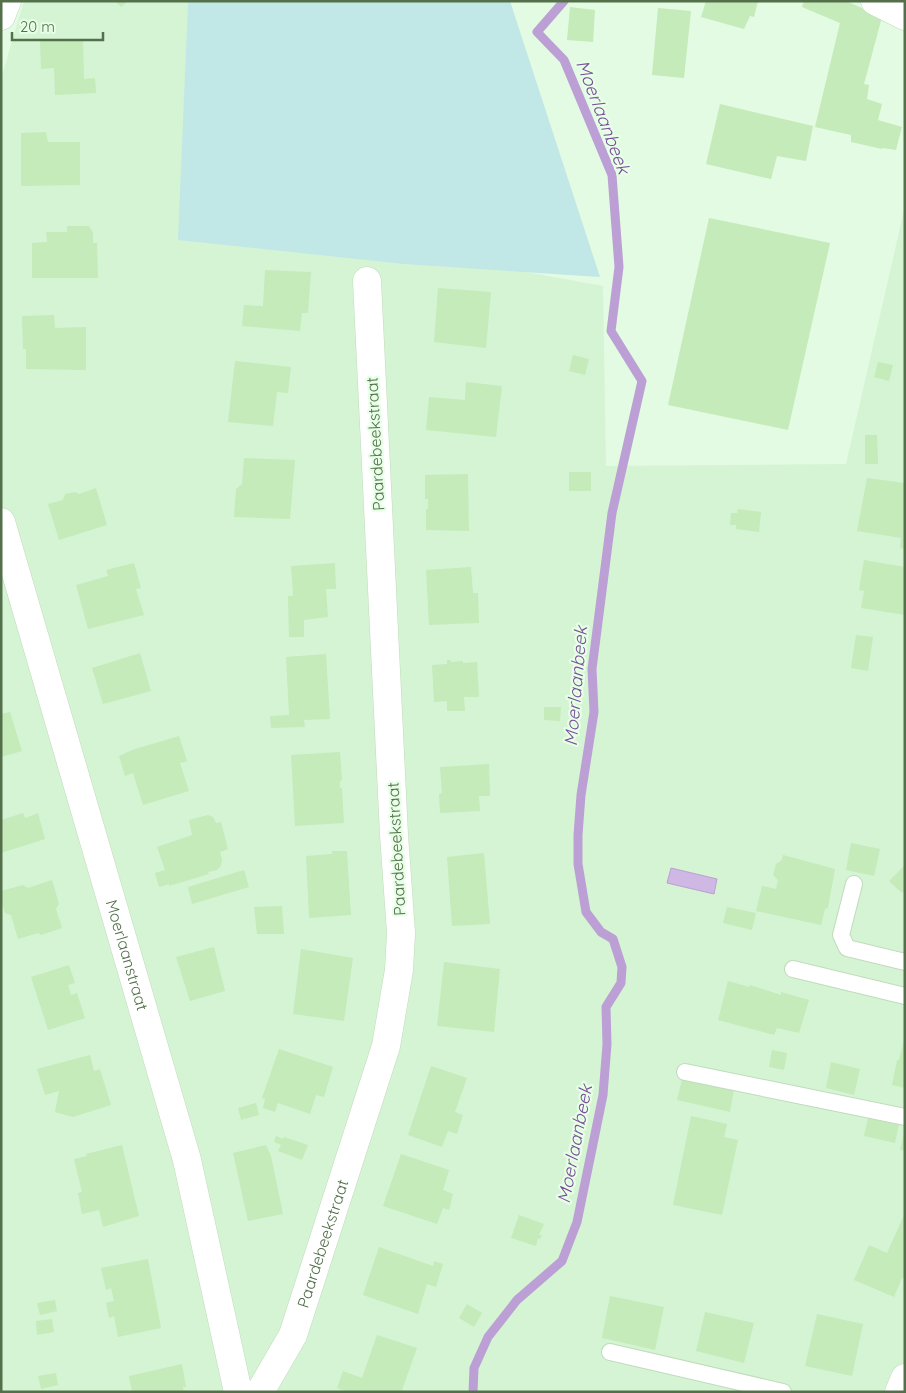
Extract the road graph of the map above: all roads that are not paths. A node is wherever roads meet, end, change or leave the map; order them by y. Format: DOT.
graph roads {
  1 [pos="7,1"];
  2 [pos="875,1"];
  3 [pos="1,16"];
  4 [pos="905,16"];
  5 [pos="368,281"];
  6 [pos="1,522"];
  7 [pos="854,884"];
  8 [pos="905,962"];
  9 [pos="793,969"];
  10 [pos="905,996"];
  11 [pos="685,1072"];
  12 [pos="905,1117"];
  13 [pos="610,1352"];
  14 [pos="905,1378"];
  15 [pos="238,1392"];
  16 [pos="260,1392"];
  17 [pos="782,1392"];
  18 [pos="899,1392"];
  1 -- 3 [label="street"];
  2 -- 4 [label="street"];
  5 -- 16 [label="street, Paardebeekstraat"];
  6 -- 15 [label="street, Moerlaanstraat"];
  7 -- 8 [label="lane"];
  9 -- 10 [label="lane"];
  11 -- 12 [label="lane"];
  13 -- 17 [label="lane"];
  14 -- 18 [label="street"];
}
